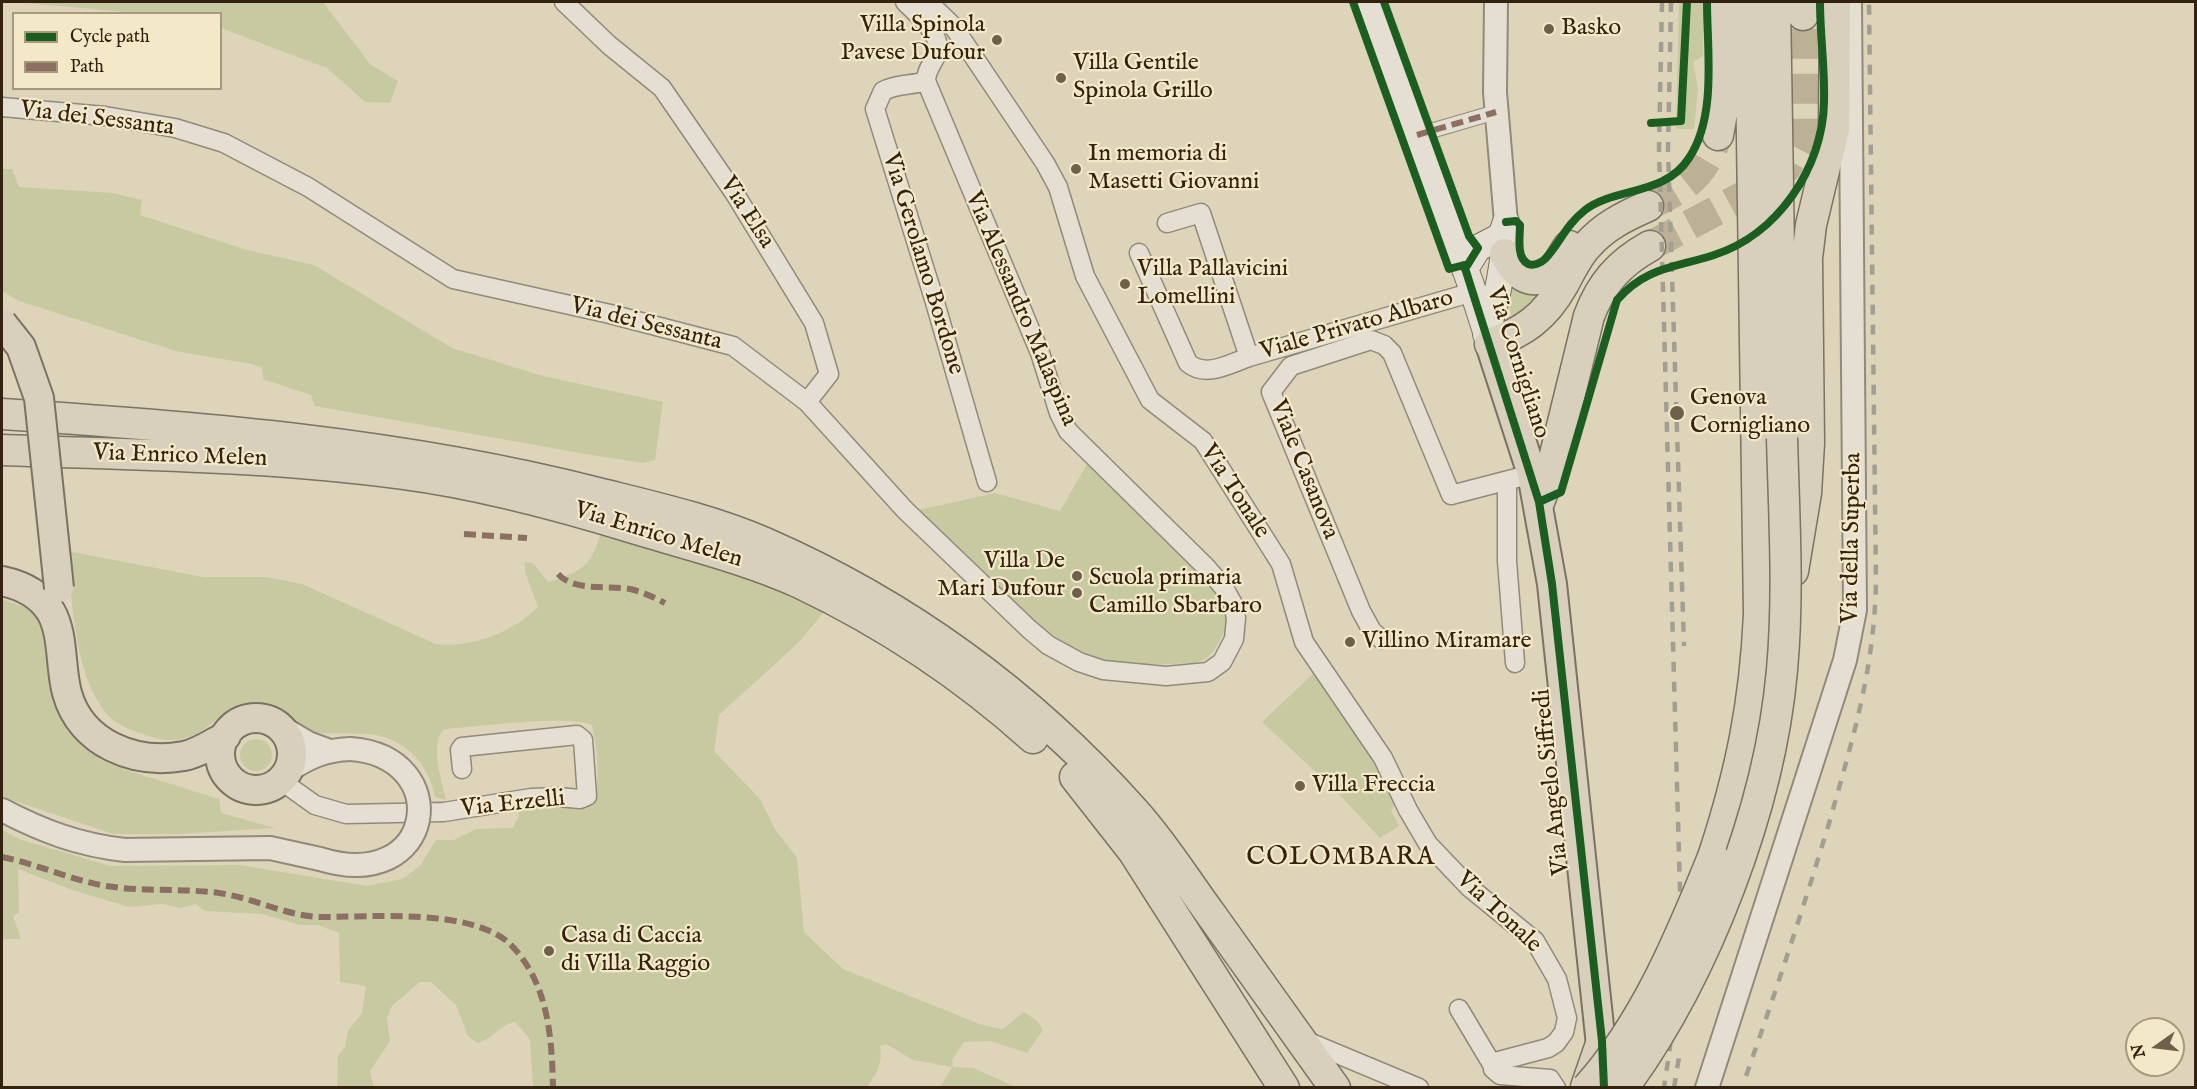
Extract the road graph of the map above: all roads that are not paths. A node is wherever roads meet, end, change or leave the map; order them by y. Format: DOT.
graph roads {
  1 [pos="564,2"];
  2 [pos="905,2"];
  3 [pos="928,2"];
  4 [pos="1367,2"];
  5 [pos="1496,2"];
  6 [pos="1722,2"];
  7 [pos="1750,2"];
  8 [pos="1775,2"];
  9 [pos="1835,2"];
  10 [pos="1850,2"];
  11 [pos="926,81"];
  12 [pos="1495,102"];
  13 [pos="2,107"];
  14 [pos="1417,135"];
  15 [pos="1718,135"];
  16 [pos="1506,222"];
  17 [pos="1167,223"];
  18 [pos="1650,246"];
  19 [pos="1139,253"];
  20 [pos="1505,255"];
  21 [pos="1469,280"];
  22 [pos="2,323"];
  23 [pos="1488,339"];
  24 [pos="1249,357"];
  25 [pos="807,402"];
  26 [pos="2,414"];
  27 [pos="1770,439"];
  28 [pos="2,450"];
  29 [pos="987,482"];
  30 [pos="1526,485"];
  31 [pos="2,581"];
  32 [pos="1785,624"];
  33 [pos="57,629"];
  34 [pos="1381,639"];
  35 [pos="1515,663"];
  36 [pos="1208,672"];
  37 [pos="281,727"];
  38 [pos="226,736"];
  39 [pos="1058,736"];
  40 [pos="327,750"];
  41 [pos="185,756"];
  42 [pos="462,769"];
  43 [pos="225,770"];
  44 [pos="284,776"];
  45 [pos="2,810"];
  46 [pos="1251,969"];
  47 [pos="1459,1009"];
  48 [pos="1602,1041"];
  49 [pos="1493,1066"];
  50 [pos="1284,1088"];
  51 [pos="1290,1088"];
  52 [pos="1335,1088"];
  53 [pos="1419,1088"];
  54 [pos="1556,1088"];
  55 [pos="1586,1088"];
  56 [pos="1604,1088"];
  57 [pos="1623,1088"];
  58 [pos="1707,1088"];
  1 -- 25 [label="street, Via Elsa"];
  2 -- 11 [label="street"];
  3 -- 49 [label="street, Via Tonale"];
  4 -- 14 [label="main road, Via Cornigliano"];
  5 -- 12 [label="street"];
  6 -- 15 [label="highway"];
  7 -- 27 [label="highway"];
  8 -- 27 [label="highway"];
  9 -- 32 [label="highway, bridge"];
  10 -- 58 [label="street, Via della Superba"];
  11 -- 29 [label="street, Via Gerolamo Bordone"];
  11 -- 36 [label="street, Via Alessandro Malaspina"];
  12 -- 14 [label="street"];
  12 -- 16 [label="street"];
  13 -- 25 [label="street, Via dei Sessanta"];
  14 -- 21 [label="main road, Via Cornigliano"];
  16 -- 20 [label="main road"];
  16 -- 21 [label="main road"];
  17 -- 24 [label="street, Viale Privato Albaro"];
  18 -- 30 [label="highway"];
  19 -- 24 [label="street"];
  20 -- 23 [label="main road"];
  20 -- 23 [label="highway"];
  21 -- 23 [label="main road, Via Cornigliano"];
  21 -- 24 [label="street, Viale Privato Albaro"];
  22 -- 33 [label="main road, bridge"];
  23 -- 30 [label="main road, Via Cornigliano"];
  25 -- 36 [label="street, Via dei Sessanta"];
  26 -- 39 [label="highway, Via Enrico Melen"];
  27 -- 32 [label="highway, bridge"];
  27 -- 55 [label="highway, bridge"];
  28 -- 50 [label="highway, Via Enrico Melen"];
  30 -- 34 [label="street, Viale Casanova"];
  30 -- 35 [label="street"];
  30 -- 48 [label="main road, Via Angelo Siffredi"];
  31 -- 33 [label="main road"];
  32 -- 57 [label="highway, bridge"];
  33 -- 41 [label="main road"];
  37 -- 38 [label="main road"];
  37 -- 40 [label="street"];
  37 -- 44 [label="main road"];
  38 -- 41 [label="main road"];
  38 -- 43 [label="main road"];
  39 -- 51 [label="highway"];
  39 -- 52 [label="highway"];
  40 -- 44 [label="street"];
  40 -- 45 [label="street, bridge"];
  41 -- 43 [label="main road"];
  42 -- 44 [label="street, Via Erzelli"];
  43 -- 44 [label="main road"];
  46 -- 53 [label="street"];
  47 -- 49 [label="street"];
  48 -- 55 [label="highway"];
  48 -- 56 [label="main road, Via Angelo Siffredi"];
  49 -- 54 [label="street"];
}
